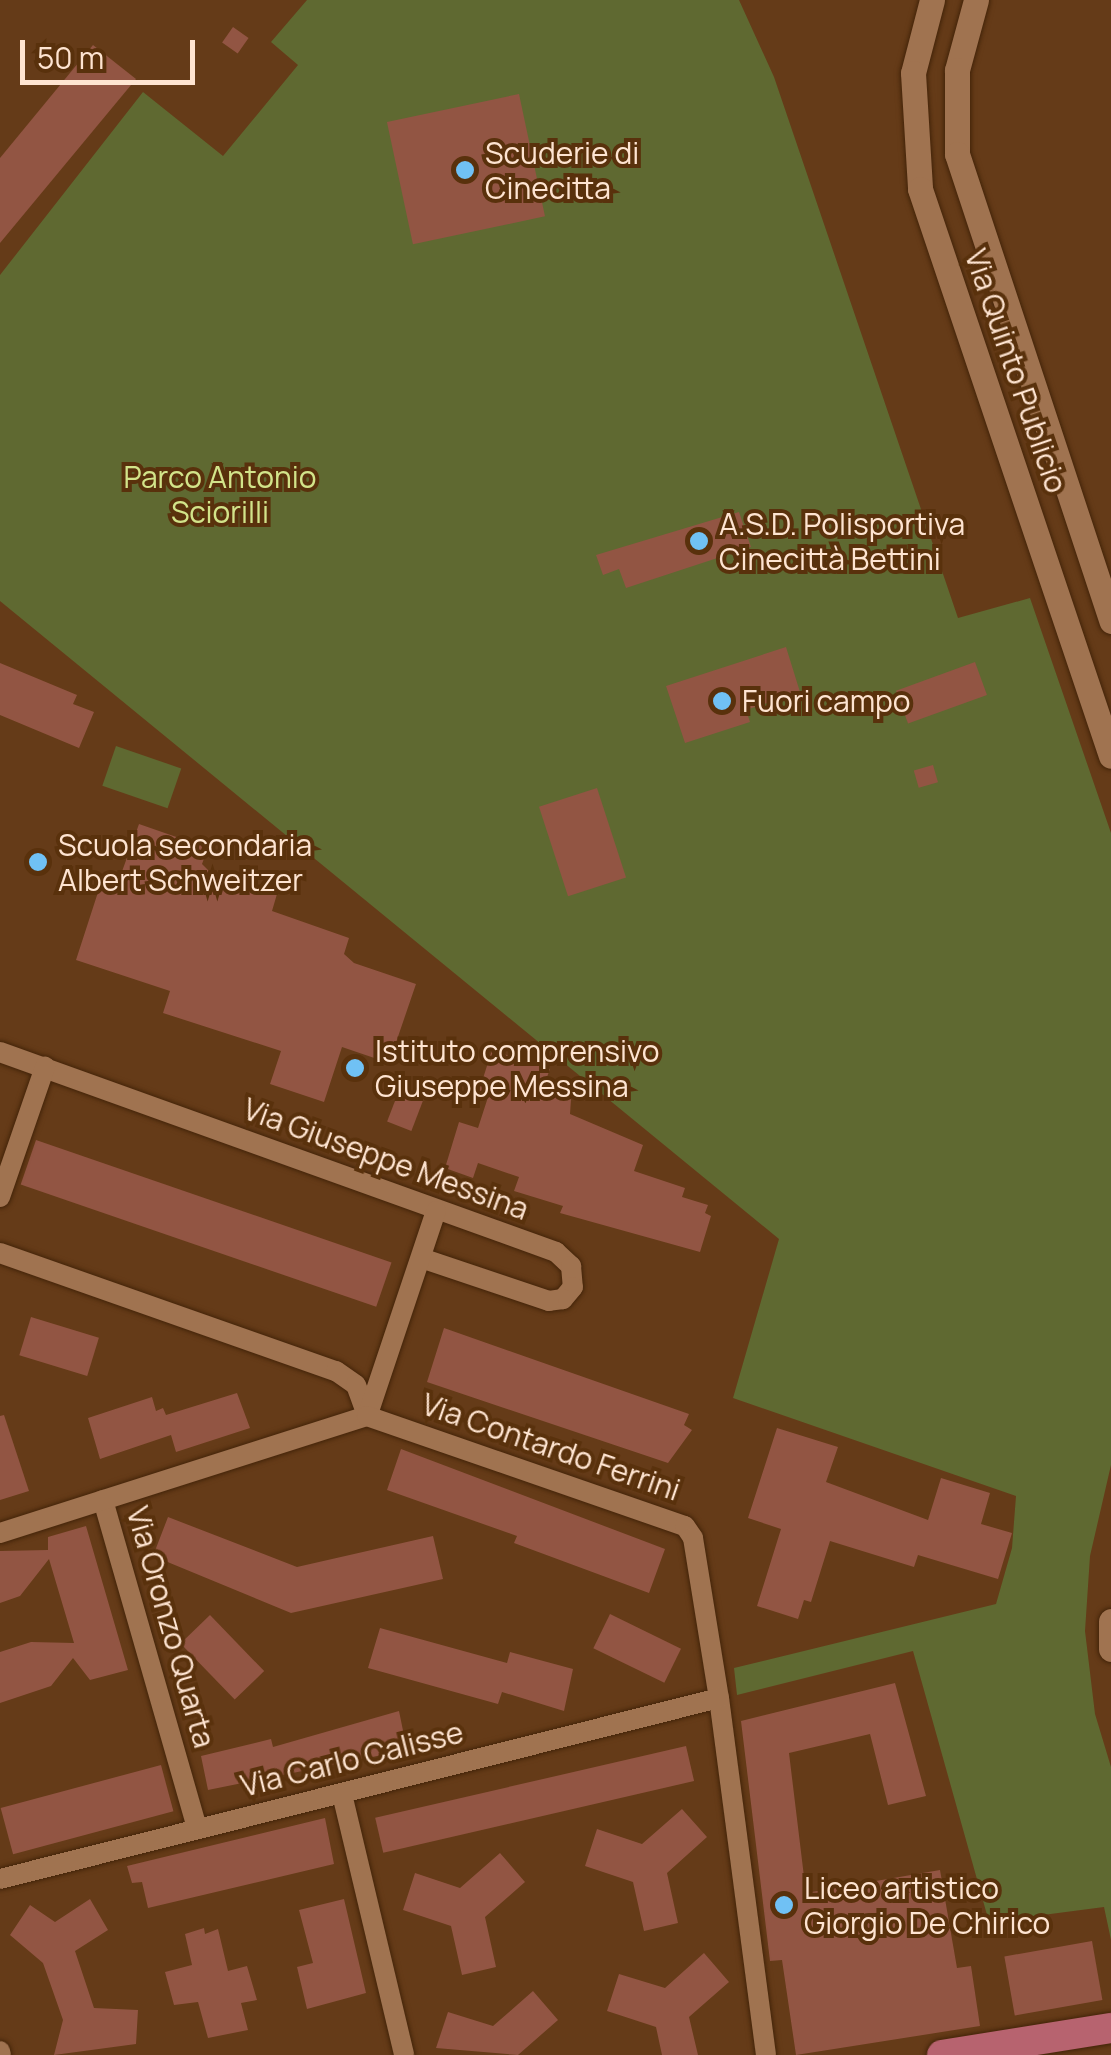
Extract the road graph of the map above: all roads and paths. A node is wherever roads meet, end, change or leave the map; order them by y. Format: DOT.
graph roads {
  1 [pos="932,0"];
  2 [pos="976,0"];
  3 [pos="1111,621"];
  4 [pos="1111,756"];
  5 [pos="0,1052"];
  6 [pos="45,1067"];
  7 [pos="0,1197"];
  8 [pos="436,1210"];
  9 [pos="0,1252"];
  10 [pos="421,1258"];
  11 [pos="368,1416"];
  12 [pos="103,1500"];
  13 [pos="0,1533"];
  14 [pos="1111,1621"];
  15 [pos="1111,1649"];
  16 [pos="719,1698"];
  17 [pos="342,1794"];
  18 [pos="198,1828"];
  19 [pos="0,1880"];
  20 [pos="1111,2028"];
  21 [pos="404,2055"];
  22 [pos="766,2055"];
  23 [pos="942,2055"];
  1 -- 4 [label="street, Via Quinto Publicio"];
  2 -- 3 [label="street, Via Quinto Publicio"];
  5 -- 6 [label="street, Via Giuseppe Messina"];
  6 -- 7 [label="street"];
  6 -- 8 [label="street, Via Giuseppe Messina"];
  8 -- 10 [label="street"];
  8 -- 10 [label="street, Via Giuseppe Messina"];
  9 -- 11 [label="street"];
  10 -- 11 [label="street"];
  11 -- 12 [label="street"];
  11 -- 16 [label="street, Via Contardo Ferrini"];
  12 -- 13 [label="street"];
  12 -- 18 [label="street, Via Oronzo Quarta"];
  14 -- 15 [label="street"];
  16 -- 17 [label="street, Via Carlo Calisse"];
  16 -- 22 [label="street, Via Contardo Ferrini"];
  17 -- 18 [label="street, Via Carlo Calisse"];
  17 -- 21 [label="street"];
  18 -- 19 [label="street, Via Carlo Calisse"];
  20 -- 23 [label="main road"];
}
